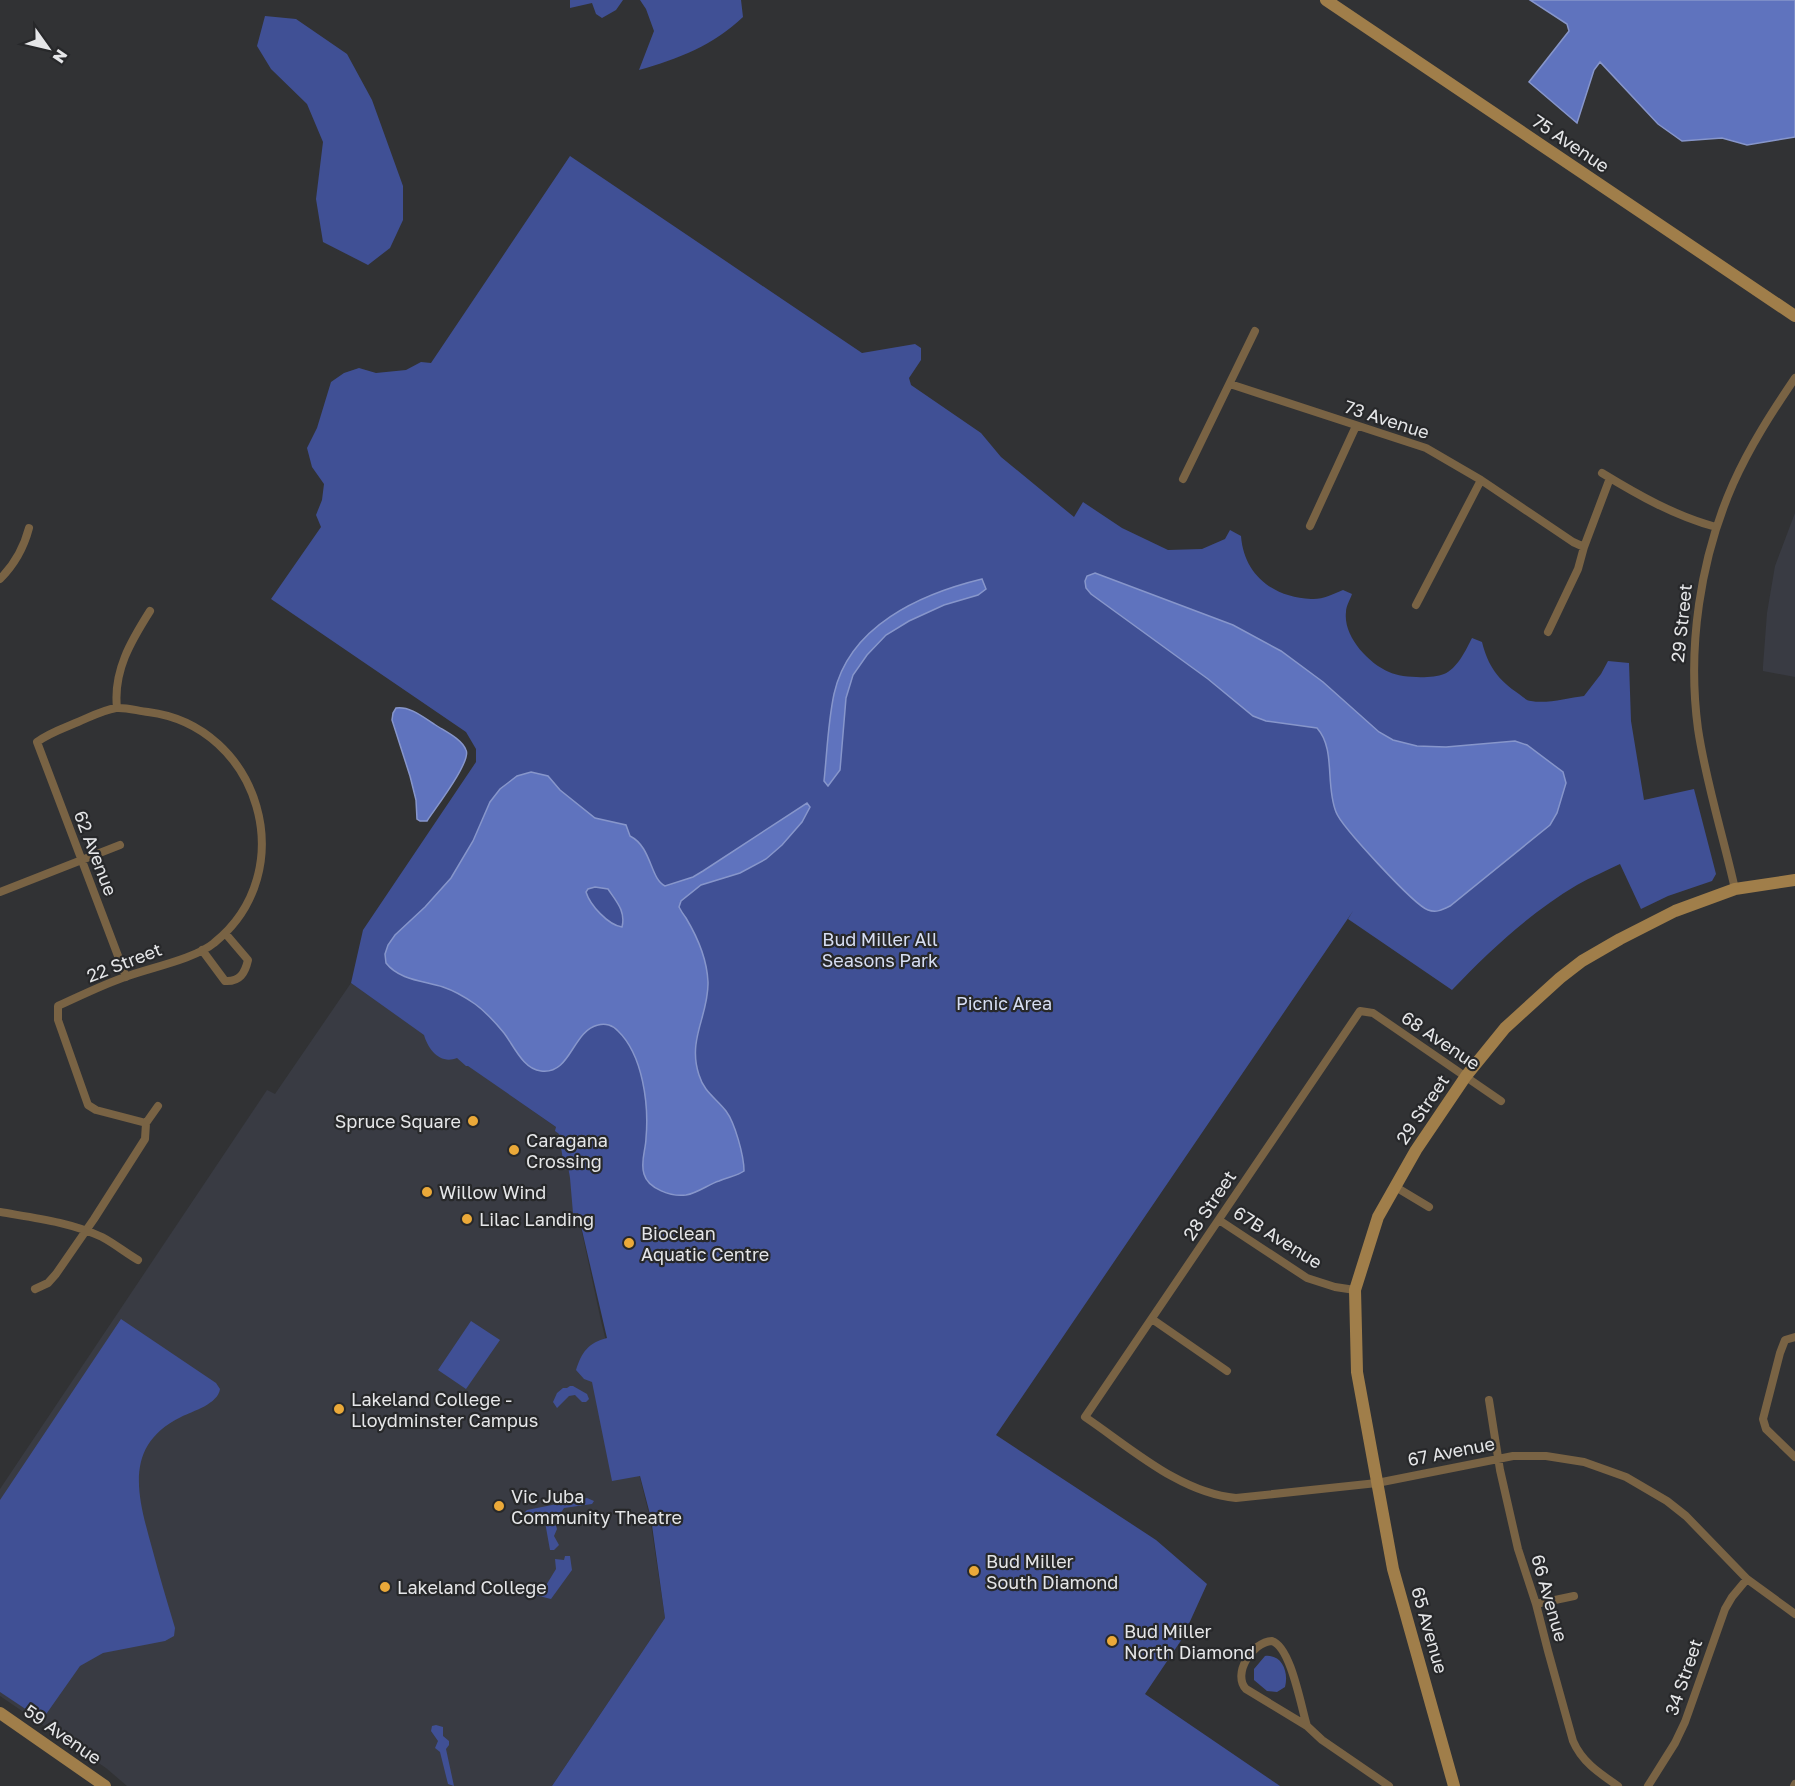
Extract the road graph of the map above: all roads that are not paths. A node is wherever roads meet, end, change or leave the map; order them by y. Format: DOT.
graph roads {
  1 [pos="1326,0"];
  2 [pos="1795,316"];
  3 [pos="1255,331"];
  4 [pos="1795,378"];
  5 [pos="1230,384"];
  6 [pos="1356,426"];
  7 [pos="1183,479"];
  8 [pos="1481,480"];
  9 [pos="1310,526"];
  10 [pos="1716,527"];
  11 [pos="29,528"];
  12 [pos="1584,547"];
  13 [pos="0,579"];
  14 [pos="1416,605"];
  15 [pos="150,611"];
  16 [pos="1548,632"];
  17 [pos="117,708"];
  18 [pos="120,845"];
  19 [pos="82,860"];
  20 [pos="1795,880"];
  21 [pos="1735,889"];
  22 [pos="0,891"];
  23 [pos="225,933"];
  24 [pos="202,950"];
  25 [pos="126,977"];
  26 [pos="1360,1011"];
  27 [pos="1466,1076"];
  28 [pos="1502,1101"];
  29 [pos="158,1106"];
  30 [pos="146,1123"];
  31 [pos="1394,1186"];
  32 [pos="1429,1207"];
  33 [pos="0,1212"];
  34 [pos="1220,1220"];
  35 [pos="86,1231"];
  36 [pos="138,1260"];
  37 [pos="35,1289"];
  38 [pos="1355,1290"];
  39 [pos="1152,1319"];
  40 [pos="1795,1337"];
  41 [pos="1227,1371"];
  42 [pos="1489,1400"];
  43 [pos="1085,1417"];
  44 [pos="1795,1457"];
  45 [pos="1497,1458"];
  46 [pos="1377,1483"];
  47 [pos="1747,1579"];
  48 [pos="1574,1596"];
  49 [pos="1536,1604"];
  50 [pos="1795,1614"];
  51 [pos="0,1713"];
  52 [pos="1306,1726"];
  53 [pos="105,1786"];
  54 [pos="1389,1786"];
  55 [pos="1454,1786"];
  56 [pos="1618,1786"];
  57 [pos="1648,1786"];
  1 -- 2 [label="street, 75 Avenue"];
  3 -- 5 [label="street"];
  4 -- 10 [label="street, 29 Street"];
  5 -- 6 [label="street, 73 Avenue"];
  5 -- 7 [label="street"];
  6 -- 8 [label="street, 73 Avenue"];
  6 -- 9 [label="street"];
  8 -- 12 [label="street, 73 Avenue"];
  8 -- 14 [label="street"];
  10 -- 12 [label="street"];
  10 -- 21 [label="street, 29 Street"];
  11 -- 13 [label="street"];
  12 -- 16 [label="street"];
  15 -- 17 [label="street"];
  17 -- 19 [label="street, 62 Avenue"];
  17 -- 23 [label="street, 22 Street"];
  18 -- 19 [label="street"];
  19 -- 22 [label="street"];
  19 -- 25 [label="street, 62 Avenue"];
  20 -- 21 [label="street, 29 Street"];
  21 -- 27 [label="street, 29 Street"];
  23 -- 24 [label="street, 22 Street"];
  23 -- 24 [label="street"];
  24 -- 25 [label="street, 22 Street"];
  25 -- 30 [label="street, 22 Street"];
  26 -- 27 [label="street, 68 Avenue"];
  26 -- 34 [label="street, 28 Street"];
  27 -- 28 [label="street, 68 Avenue"];
  27 -- 31 [label="street, 29 Street"];
  29 -- 30 [label="street"];
  30 -- 35 [label="street"];
  31 -- 32 [label="street"];
  31 -- 38 [label="street, 29 Street"];
  33 -- 35 [label="street"];
  34 -- 38 [label="street, 67B Avenue"];
  34 -- 39 [label="street, 28 Street"];
  35 -- 36 [label="street"];
  35 -- 37 [label="street"];
  38 -- 46 [label="street, 29 Street"];
  39 -- 41 [label="street"];
  39 -- 43 [label="street, 28 Street"];
  40 -- 44 [label="street"];
  42 -- 45 [label="street, 66 Avenue"];
  43 -- 46 [label="street, 67 Avenue"];
  45 -- 46 [label="street, 67 Avenue"];
  45 -- 47 [label="street, 67 Avenue"];
  45 -- 49 [label="street, 66 Avenue"];
  46 -- 55 [label="street, 65 Avenue"];
  47 -- 50 [label="street, 67 Avenue"];
  47 -- 57 [label="street, 34 Street"];
  48 -- 49 [label="street"];
  49 -- 56 [label="street, 66 Avenue"];
  51 -- 53 [label="street, 59 Avenue"];
  52 -- 52 [label="street"];
  52 -- 54 [label="street"];
}
